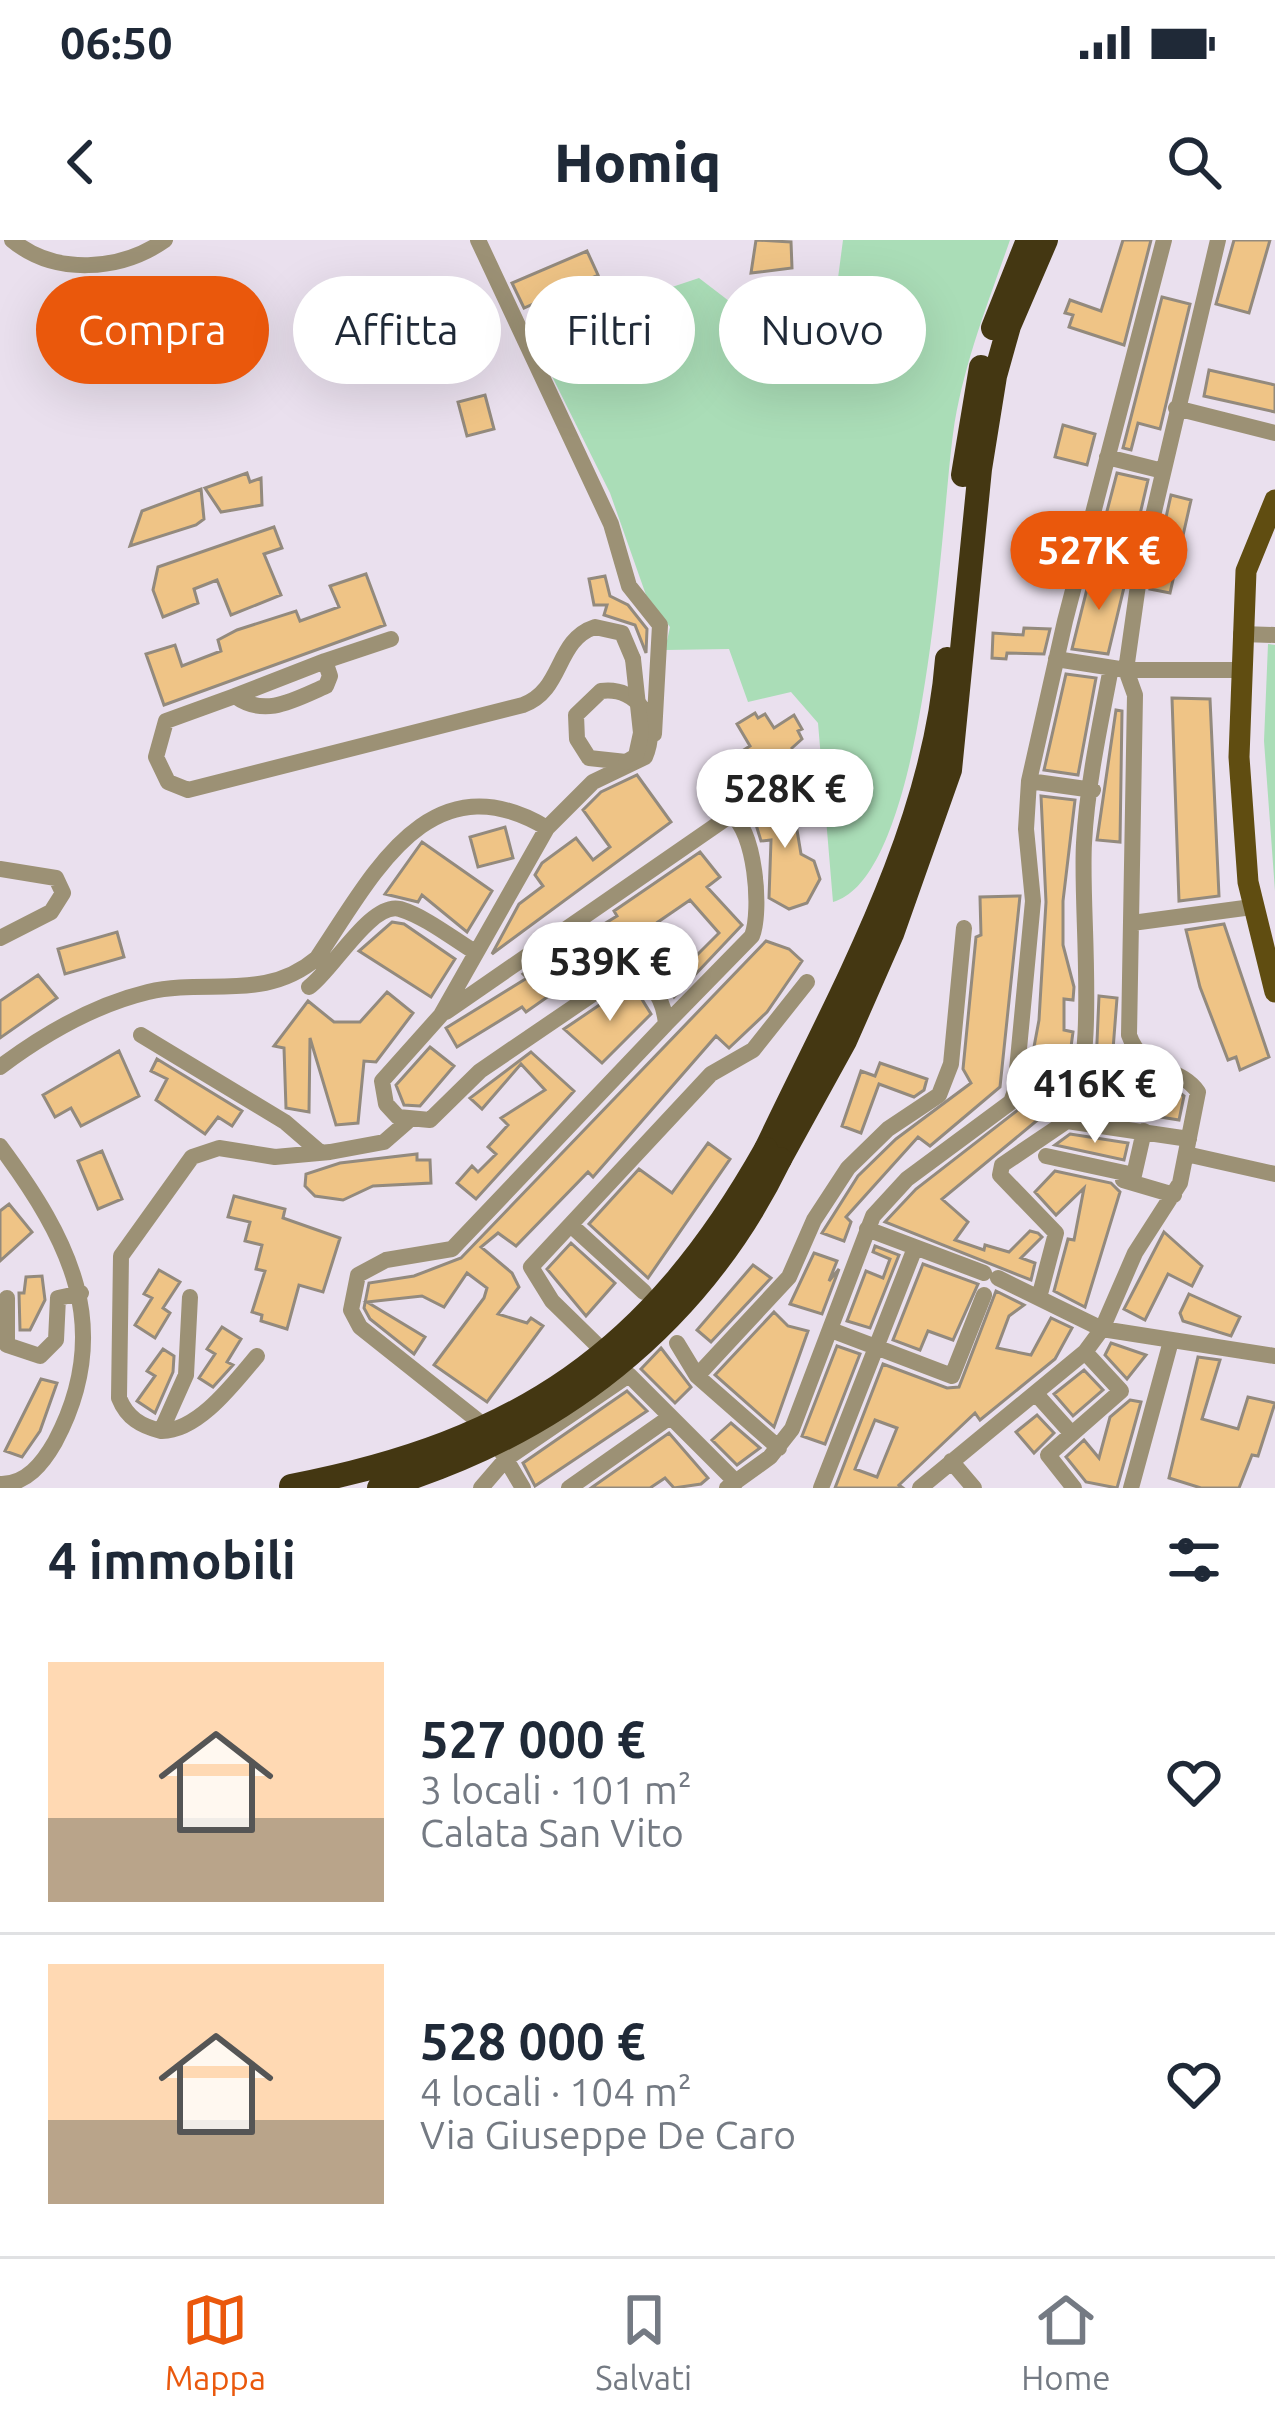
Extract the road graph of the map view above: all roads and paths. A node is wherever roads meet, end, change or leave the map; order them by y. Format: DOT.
graph roads {
  1 [pos="12,240"];
  2 [pos="164,240"];
  3 [pos="478,240"];
  4 [pos="1028,240"];
  5 [pos="1046,240"];
  6 [pos="1164,240"];
  7 [pos="1218,240"];
  8 [pos="1176,408"];
  9 [pos="1275,434"];
  10 [pos="1107,457"];
  11 [pos="1162,471"];
  12 [pos="1275,500"];
  13 [pos="1241,634"];
  14 [pos="1275,635"];
  15 [pos="391,639"];
  16 [pos="1056,659"];
  17 [pos="1119,669"];
  18 [pos="1240,670"];
  19 [pos="650,746"];
  20 [pos="1029,781"];
  21 [pos="1093,790"];
  22 [pos="548,828"];
  23 [pos="907,860"];
  24 [pos="0,869"];
  25 [pos="1252,907"];
  26 [pos="1132,923"];
  27 [pos="964,928"];
  28 [pos="0,938"];
  29 [pos="476,952"];
  30 [pos="807,982"];
  31 [pos="309,987"];
  32 [pos="1275,992"];
  33 [pos="441,1015"];
  34 [pos="658,1032"];
  35 [pos="142,1034"];
  36 [pos="0,1067"];
  37 [pos="1067,1120"];
  38 [pos="407,1122"];
  39 [pos="1144,1131"];
  40 [pos="0,1146"];
  41 [pos="1188,1147"];
  42 [pos="321,1153"];
  43 [pos="773,1154"];
  44 [pos="1275,1174"];
  45 [pos="1174,1196"];
  46 [pos="573,1227"];
  47 [pos="867,1229"];
  48 [pos="915,1248"];
  49 [pos="644,1292"];
  50 [pos="81,1293"];
  51 [pos="1040,1294"];
  52 [pos="984,1295"];
  53 [pos="190,1297"];
  54 [pos="7,1298"];
  55 [pos="1102,1329"];
  56 [pos="831,1330"];
  57 [pos="1171,1341"];
  58 [pos="677,1342"];
  59 [pos="597,1345"];
  60 [pos="876,1348"];
  61 [pos="1085,1352"];
  62 [pos="257,1356"];
  63 [pos="1275,1356"];
  64 [pos="697,1376"];
  65 [pos="1037,1395"];
  66 [pos="670,1417"];
  67 [pos="477,1420"];
  68 [pos="161,1431"];
  69 [pos="1072,1434"];
  70 [pos="779,1448"];
  71 [pos="503,1455"];
  72 [pos="951,1461"];
  73 [pos="0,1484"];
  74 [pos="732,1485"];
  75 [pos="291,1486"];
  76 [pos="279,1488"];
  77 [pos="379,1488"];
  78 [pos="481,1488"];
  79 [pos="523,1488"];
  80 [pos="569,1488"];
  81 [pos="821,1488"];
  82 [pos="920,1488"];
  83 [pos="974,1488"];
  84 [pos="1074,1488"];
  85 [pos="1131,1488"];
  1 -- 2 [label="street"];
  3 -- 19 [label="street"];
  4 -- 23 [label="highway"];
  5 -- 23 [label="highway"];
  6 -- 10 [label="street"];
  7 -- 8 [label="street"];
  8 -- 9 [label="street"];
  8 -- 11 [label="street"];
  10 -- 11 [label="street"];
  10 -- 16 [label="street"];
  11 -- 17 [label="street"];
  12 -- 13 [label="main road"];
  13 -- 14 [label="street"];
  13 -- 18 [label="main road"];
  15 -- 19 [label="street, bridge"];
  16 -- 17 [label="street"];
  16 -- 20 [label="street"];
  17 -- 18 [label="street"];
  17 -- 21 [label="street"];
  17 -- 26 [label="street"];
  18 -- 25 [label="main road"];
  19 -- 22 [label="street"];
  20 -- 21 [label="street"];
  20 -- 47 [label="street"];
  21 -- 37 [label="street"];
  22 -- 29 [label="street"];
  22 -- 36 [label="street"];
  23 -- 43 [label="highway"];
  24 -- 28 [label="street"];
  25 -- 26 [label="street"];
  25 -- 32 [label="main road"];
  26 -- 41 [label="street"];
  27 -- 64 [label="street"];
  29 -- 31 [label="street"];
  29 -- 33 [label="street"];
  30 -- 46 [label="street"];
  33 -- 34 [label="street"];
  33 -- 38 [label="street"];
  34 -- 38 [label="street"];
  34 -- 67 [label="street"];
  35 -- 42 [label="street"];
  37 -- 39 [label="street"];
  37 -- 51 [label="street"];
  38 -- 42 [label="street"];
  39 -- 41 [label="street"];
  39 -- 45 [label="street"];
  40 -- 50 [label="street"];
  41 -- 44 [label="street"];
  41 -- 45 [label="street"];
  42 -- 68 [label="street"];
  43 -- 75 [label="highway, bridge"];
  43 -- 77 [label="highway, bridge"];
  45 -- 55 [label="street"];
  46 -- 49 [label="street"];
  46 -- 59 [label="street"];
  47 -- 48 [label="street"];
  47 -- 56 [label="street"];
  48 -- 51 [label="street"];
  48 -- 60 [label="street"];
  50 -- 54 [label="street"];
  50 -- 73 [label="street"];
  51 -- 55 [label="street"];
  52 -- 60 [label="street"];
  53 -- 68 [label="street"];
  55 -- 57 [label="street"];
  55 -- 61 [label="street"];
  56 -- 60 [label="street"];
  56 -- 70 [label="street"];
  57 -- 63 [label="street"];
  57 -- 85 [label="street"];
  58 -- 64 [label="street"];
  60 -- 81 [label="street"];
  61 -- 65 [label="street"];
  61 -- 69 [label="street"];
  62 -- 68 [label="street"];
  64 -- 70 [label="street"];
  65 -- 69 [label="street"];
  65 -- 72 [label="street"];
  66 -- 71 [label="street"];
  66 -- 74 [label="street"];
  66 -- 80 [label="street"];
  69 -- 84 [label="street"];
  70 -- 74 [label="street"];
  71 -- 78 [label="street"];
  71 -- 79 [label="street"];
  72 -- 82 [label="street"];
  72 -- 83 [label="street"];
  75 -- 76 [label="highway"];
}
